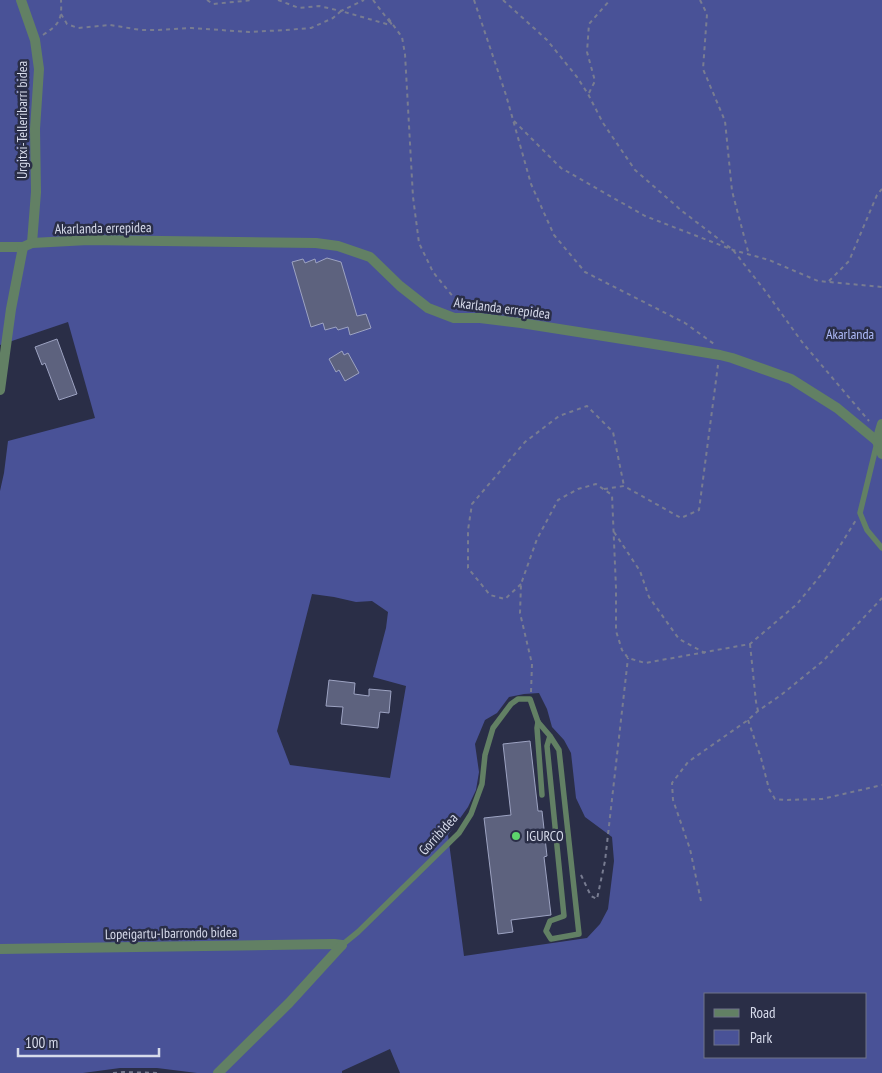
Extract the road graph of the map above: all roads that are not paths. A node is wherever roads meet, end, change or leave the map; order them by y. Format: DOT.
graph roads {
  1 [pos="21,0"];
  2 [pos="27,245"];
  3 [pos="0,246"];
  4 [pos="0,390"];
  5 [pos="882,424"];
  6 [pos="880,442"];
  7 [pos="882,454"];
  8 [pos="882,548"];
  9 [pos="538,722"];
  10 [pos="550,736"];
  11 [pos="542,795"];
  12 [pos="342,946"];
  13 [pos="0,949"];
  14 [pos="218,1073"];
  1 -- 2 [label="street, Urgitxi-Telleribarri bidea"];
  2 -- 3 [label="street, Akarlanda errepidea"];
  2 -- 4 [label="street, Urgitxi-Telleribarri bidea"];
  2 -- 6 [label="street, Akarlanda errepidea"];
  5 -- 6 [label="street"];
  6 -- 7 [label="street"];
  6 -- 8 [label="lane"];
  9 -- 10 [label="lane"];
  9 -- 11 [label="lane"];
  9 -- 12 [label="lane, Gorribidea"];
  10 -- 10 [label="lane"];
  12 -- 13 [label="street, Lopeigartu-Ibarrondo bidea"];
  12 -- 14 [label="street"];
}
